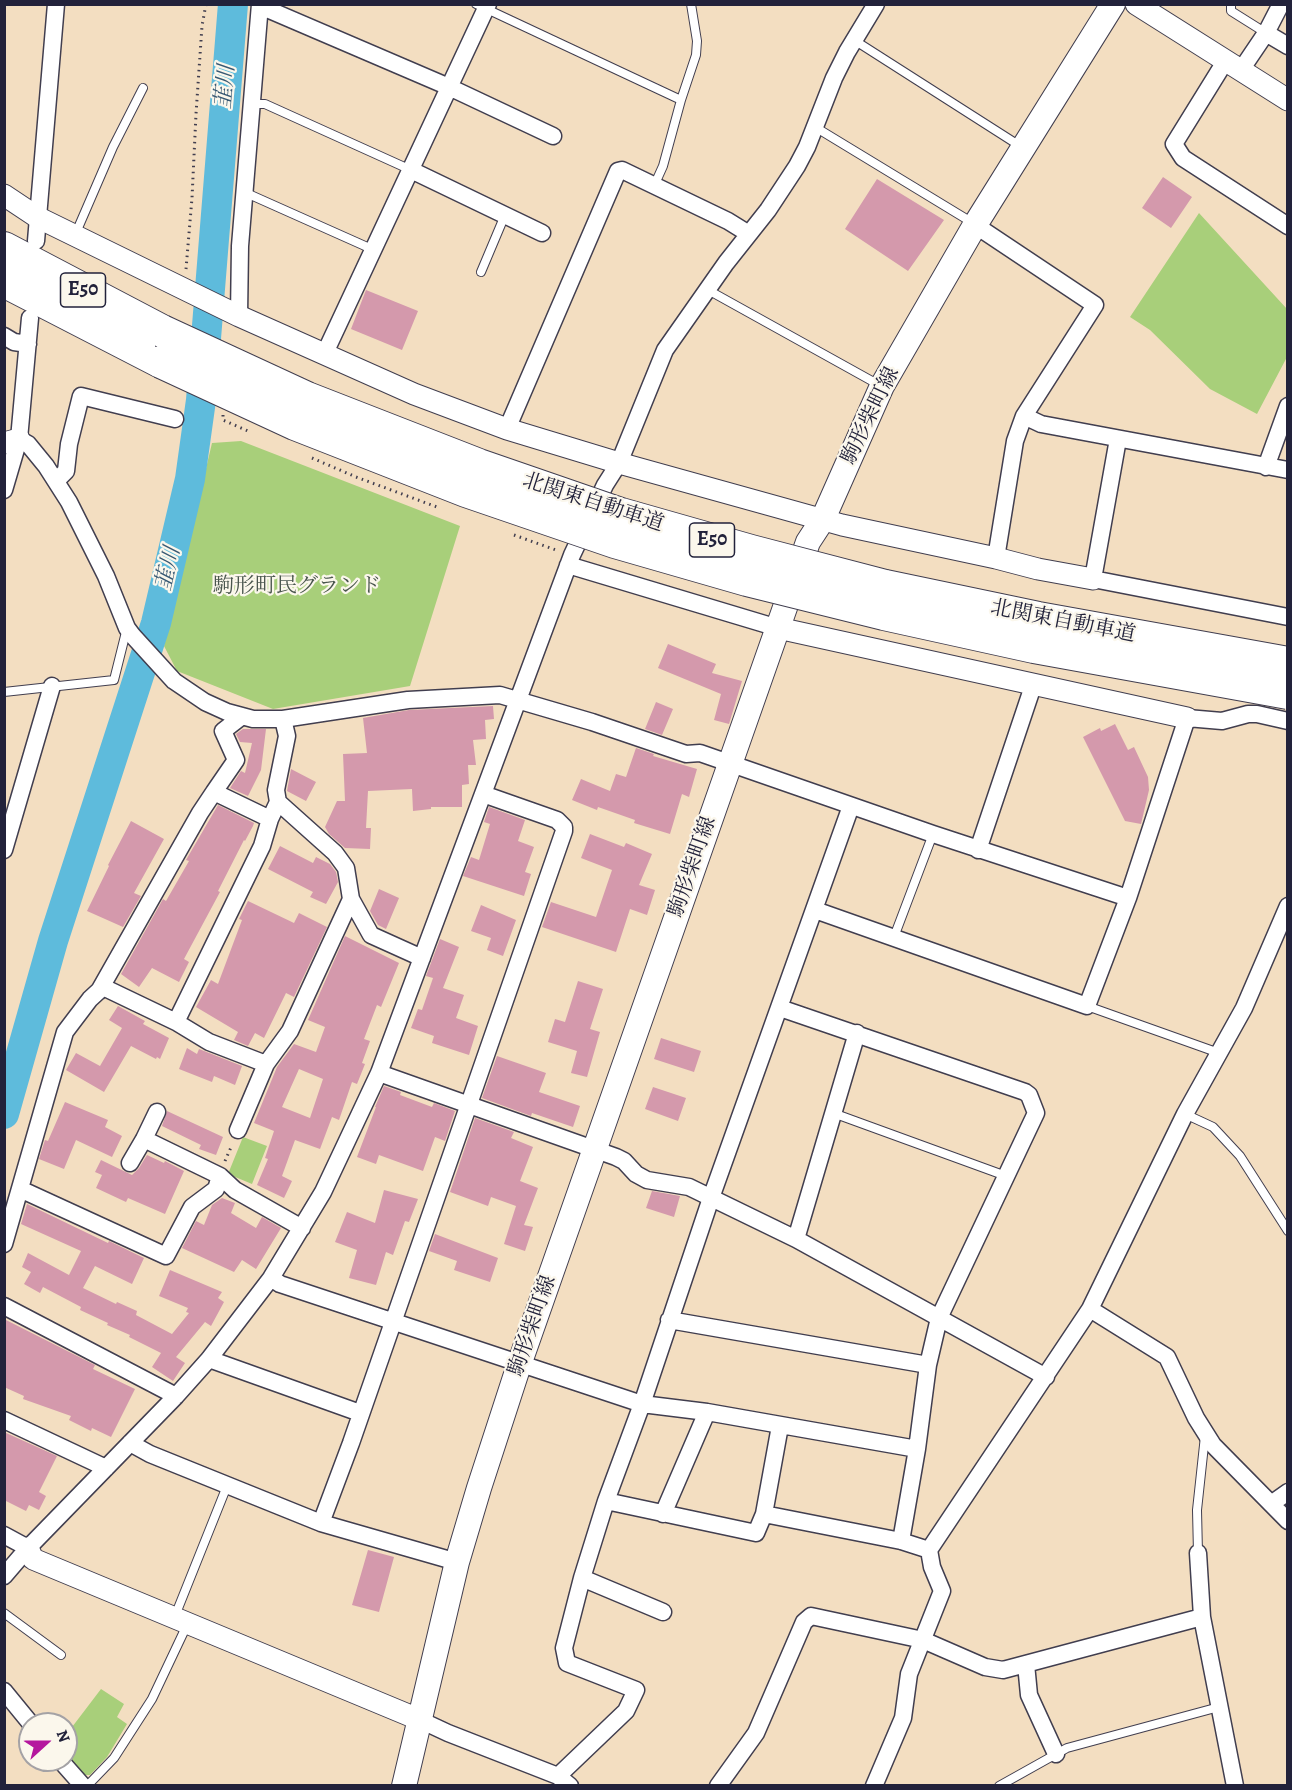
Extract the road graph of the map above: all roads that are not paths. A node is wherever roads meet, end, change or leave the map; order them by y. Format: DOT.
graph roads {
  1 [pos="56,4"];
  2 [pos="691,4"];
  3 [pos="876,4"];
  4 [pos="1136,4"];
  5 [pos="1231,4"];
  6 [pos="1281,4"];
  7 [pos="260,5"];
  8 [pos="484,6"];
  9 [pos="1110,6"];
  10 [pos="1266,33"];
  11 [pos="854,40"];
  12 [pos="1287,46"];
  13 [pos="1233,65"];
  14 [pos="449,87"];
  15 [pos="143,88"];
  16 [pos="681,100"];
  17 [pos="1287,100"];
  18 [pos="253,104"];
  19 [pos="815,126"];
  20 [pos="553,136"];
  21 [pos="1023,148"];
  22 [pos="411,170"];
  23 [pos="654,186"];
  24 [pos="244,192"];
  25 [pos="4,195"];
  26 [pos="505,215"];
  27 [pos="37,217"];
  28 [pos="975,225"];
  29 [pos="1287,226"];
  30 [pos="542,233"];
  31 [pos="749,234"];
  32 [pos="74,235"];
  33 [pos="36,242"];
  34 [pos="4,248"];
  35 [pos="374,250"];
  36 [pos="481,272"];
  37 [pos="4,281"];
  38 [pos="708,290"];
  39 [pos="236,315"];
  40 [pos="30,318"];
  41 [pos="4,336"];
  42 [pos="28,344"];
  43 [pos="324,355"];
  44 [pos="882,386"];
  45 [pos="1287,406"];
  46 [pos="1024,416"];
  47 [pos="175,419"];
  48 [pos="507,429"];
  49 [pos="1118,439"];
  50 [pos="12,441"];
  51 [pos="619,463"];
  52 [pos="1266,467"];
  53 [pos="1287,470"];
  54 [pos="56,481"];
  55 [pos="4,490"];
  56 [pos="823,519"];
  57 [pos="996,558"];
  58 [pos="568,565"];
  59 [pos="1093,579"];
  60 [pos="1287,617"];
  61 [pos="778,628"];
  62 [pos="130,632"];
  63 [pos="1287,663"];
  64 [pos="52,686"];
  65 [pos="1033,686"];
  66 [pos="4,692"];
  67 [pos="1287,693"];
  68 [pos="518,700"];
  69 [pos="241,717"];
  70 [pos="1187,718"];
  71 [pos="283,719"];
  72 [pos="1287,721"];
  73 [pos="729,765"];
  74 [pos="214,792"];
  75 [pos="483,794"];
  76 [pos="279,802"];
  77 [pos="851,806"];
  78 [pos="270,819"];
  79 [pos="933,834"];
  80 [pos="4,850"];
  81 [pos="978,850"];
  82 [pos="1128,898"];
  83 [pos="351,899"];
  84 [pos="815,910"];
  85 [pos="1286,912"];
  86 [pos="894,937"];
  87 [pos="422,958"];
  88 [pos="99,991"];
  89 [pos="1087,1006"];
  90 [pos="780,1008"];
  91 [pos="176,1022"];
  92 [pos="857,1033"];
  93 [pos="1219,1053"];
  94 [pos="266,1064"];
  95 [pos="380,1073"];
  96 [pos="469,1105"];
  97 [pos="157,1112"];
  98 [pos="833,1113"];
  99 [pos="1185,1113"];
  100 [pos="238,1130"];
  101 [pos="144,1139"];
  102 [pos="595,1149"];
  103 [pos="130,1163"];
  104 [pos="220,1176"];
  105 [pos="1006,1176"];
  106 [pos="20,1189"];
  107 [pos="711,1198"];
  108 [pos="302,1228"];
  109 [pos="1287,1231"];
  110 [pos="796,1239"];
  111 [pos="4,1244"];
  112 [pos="271,1278"];
  113 [pos="4,1306"];
  114 [pos="1090,1309"];
  115 [pos="939,1317"];
  116 [pos="669,1320"];
  117 [pos="392,1321"];
  118 [pos="209,1359"];
  119 [pos="520,1362"];
  120 [pos="928,1365"];
  121 [pos="1046,1377"];
  122 [pos="176,1396"];
  123 [pos="642,1404"];
  124 [pos="707,1412"];
  125 [pos="360,1413"];
  126 [pos="4,1420"];
  127 [pos="780,1426"];
  128 [pos="1206,1432"];
  129 [pos="130,1443"];
  130 [pos="917,1449"];
  131 [pos="106,1468"];
  132 [pos="227,1486"];
  133 [pos="1287,1492"];
  134 [pos="606,1502"];
  135 [pos="1271,1504"];
  136 [pos="663,1514"];
  137 [pos="764,1514"];
  138 [pos="1287,1521"];
  139 [pos="321,1523"];
  140 [pos="4,1535"];
  141 [pos="901,1541"];
  142 [pos="28,1548"];
  143 [pos="929,1550"];
  144 [pos="1198,1553"];
  145 [pos="457,1562"];
  146 [pos="4,1576"];
  147 [pos="582,1578"];
  148 [pos="663,1612"];
  149 [pos="4,1613"];
  150 [pos="1202,1617"];
  151 [pos="181,1622"];
  152 [pos="923,1640"];
  153 [pos="62,1655"];
  154 [pos="1026,1664"];
  155 [pos="4,1691"];
  156 [pos="1219,1707"];
  157 [pos="21,1712"];
  158 [pos="418,1719"];
  159 [pos="1056,1754"];
  160 [pos="72,1772"];
  161 [pos="564,1781"];
  162 [pos="85,1785"];
  163 [pos="404,1785"];
  164 [pos="718,1785"];
  165 [pos="874,1785"];
  166 [pos="999,1785"];
  167 [pos="1235,1785"];
  1 -- 27 [label="street"];
  2 -- 16 [label="lane"];
  3 -- 11 [label="street"];
  4 -- 13 [label="street"];
  5 -- 10 [label="lane"];
  6 -- 10 [label="street"];
  7 -- 14 [label="street"];
  7 -- 18 [label="street"];
  8 -- 14 [label="street"];
  8 -- 16 [label="lane"];
  9 -- 21 [label="main road, 駒形柴町線"];
  10 -- 12 [label="street"];
  10 -- 13 [label="street"];
  11 -- 19 [label="street"];
  11 -- 21 [label="lane"];
  13 -- 17 [label="street"];
  13 -- 29 [label="street"];
  14 -- 20 [label="street"];
  14 -- 22 [label="street"];
  15 -- 32 [label="lane"];
  16 -- 23 [label="lane"];
  18 -- 22 [label="lane"];
  18 -- 24 [label="street"];
  19 -- 28 [label="lane"];
  19 -- 31 [label="street"];
  21 -- 28 [label="main road, 駒形柴町線"];
  22 -- 26 [label="street"];
  22 -- 35 [label="street"];
  23 -- 31 [label="street"];
  23 -- 48 [label="street"];
  24 -- 35 [label="lane"];
  24 -- 39 [label="street"];
  25 -- 27 [label="street"];
  26 -- 30 [label="street"];
  26 -- 36 [label="lane"];
  27 -- 32 [label="street"];
  27 -- 33 [label="street"];
  28 -- 44 [label="main road, 駒形柴町線"];
  28 -- 46 [label="street"];
  31 -- 38 [label="street"];
  32 -- 39 [label="street"];
  34 -- 63 [label="highway, 北関東自動車道 / E50, bridge"];
  35 -- 43 [label="street"];
  37 -- 67 [label="highway, 北関東自動車道 / E50, bridge"];
  38 -- 44 [label="lane"];
  38 -- 51 [label="street"];
  39 -- 43 [label="street"];
  40 -- 42 [label="street"];
  41 -- 42 [label="street"];
  42 -- 50 [label="street"];
  43 -- 48 [label="street"];
  44 -- 56 [label="main road, 駒形柴町線"];
  45 -- 52 [label="street"];
  46 -- 49 [label="street"];
  46 -- 57 [label="street"];
  47 -- 54 [label="street"];
  48 -- 51 [label="street"];
  49 -- 52 [label="street"];
  49 -- 59 [label="street"];
  50 -- 54 [label="street"];
  50 -- 55 [label="street"];
  51 -- 56 [label="street"];
  51 -- 58 [label="street"];
  52 -- 53 [label="street"];
  54 -- 62 [label="street"];
  56 -- 57 [label="street"];
  56 -- 61 [label="main road, 駒形柴町線"];
  57 -- 59 [label="street"];
  58 -- 61 [label="street"];
  58 -- 68 [label="street"];
  59 -- 60 [label="street"];
  61 -- 65 [label="street"];
  61 -- 73 [label="main road, 駒形柴町線"];
  62 -- 64 [label="lane"];
  62 -- 69 [label="street"];
  64 -- 66 [label="lane"];
  64 -- 80 [label="street"];
  65 -- 70 [label="street"];
  65 -- 81 [label="street"];
  68 -- 71 [label="street"];
  68 -- 73 [label="street"];
  68 -- 75 [label="street"];
  69 -- 71 [label="street"];
  69 -- 74 [label="street"];
  70 -- 72 [label="street"];
  70 -- 82 [label="street"];
  71 -- 76 [label="street"];
  73 -- 77 [label="street"];
  73 -- 102 [label="main road, 駒形柴町線"];
  74 -- 78 [label="street"];
  74 -- 88 [label="street"];
  75 -- 87 [label="street"];
  75 -- 96 [label="street"];
  76 -- 78 [label="street"];
  76 -- 83 [label="street"];
  77 -- 79 [label="street"];
  77 -- 84 [label="street"];
  78 -- 91 [label="street"];
  79 -- 81 [label="street"];
  79 -- 86 [label="lane"];
  81 -- 82 [label="street"];
  82 -- 89 [label="street"];
  83 -- 87 [label="street"];
  83 -- 94 [label="street"];
  84 -- 86 [label="street"];
  84 -- 90 [label="street"];
  85 -- 93 [label="street"];
  86 -- 89 [label="street"];
  87 -- 95 [label="street"];
  88 -- 91 [label="street"];
  88 -- 106 [label="street"];
  89 -- 93 [label="lane"];
  90 -- 92 [label="street"];
  90 -- 107 [label="street"];
  91 -- 94 [label="street"];
  92 -- 98 [label="street"];
  92 -- 105 [label="street"];
  93 -- 99 [label="street"];
  94 -- 100 [label="street"];
  95 -- 96 [label="street"];
  95 -- 108 [label="street"];
  96 -- 102 [label="street"];
  96 -- 117 [label="street"];
  97 -- 101 [label="street"];
  98 -- 105 [label="lane"];
  98 -- 110 [label="street"];
  99 -- 109 [label="lane"];
  99 -- 114 [label="street"];
  101 -- 103 [label="street"];
  101 -- 104 [label="street"];
  102 -- 107 [label="street"];
  102 -- 119 [label="main road, 駒形柴町線"];
  104 -- 106 [label="street"];
  104 -- 108 [label="street"];
  105 -- 115 [label="street"];
  106 -- 111 [label="street"];
  107 -- 110 [label="street"];
  107 -- 116 [label="street"];
  108 -- 112 [label="street"];
  110 -- 115 [label="street"];
  112 -- 117 [label="street"];
  112 -- 118 [label="street"];
  113 -- 122 [label="street"];
  114 -- 121 [label="street"];
  114 -- 128 [label="street"];
  115 -- 120 [label="street"];
  115 -- 121 [label="street"];
  116 -- 120 [label="street"];
  116 -- 123 [label="street"];
  117 -- 119 [label="street"];
  117 -- 125 [label="street"];
  118 -- 122 [label="street"];
  118 -- 125 [label="street"];
  119 -- 123 [label="street"];
  119 -- 145 [label="main road, 駒形柴町線"];
  120 -- 130 [label="street"];
  121 -- 143 [label="street"];
  122 -- 129 [label="street"];
  123 -- 124 [label="street"];
  123 -- 134 [label="street"];
  124 -- 127 [label="street"];
  124 -- 136 [label="street"];
  125 -- 139 [label="street"];
  126 -- 131 [label="street"];
  127 -- 130 [label="street"];
  127 -- 137 [label="street"];
  128 -- 135 [label="street"];
  128 -- 144 [label="lane"];
  129 -- 131 [label="street"];
  129 -- 132 [label="street"];
  130 -- 141 [label="street"];
  131 -- 142 [label="street"];
  132 -- 139 [label="street"];
  132 -- 151 [label="lane"];
  133 -- 135 [label="street"];
  134 -- 136 [label="street"];
  134 -- 147 [label="street"];
  135 -- 138 [label="street"];
  136 -- 137 [label="street"];
  137 -- 141 [label="street"];
  139 -- 145 [label="street"];
  140 -- 142 [label="street"];
  141 -- 143 [label="street"];
  142 -- 146 [label="street"];
  142 -- 151 [label="street"];
  143 -- 152 [label="street"];
  144 -- 150 [label="street"];
  145 -- 158 [label="main road, 駒形柴町線"];
  147 -- 148 [label="street"];
  147 -- 161 [label="street"];
  149 -- 153 [label="lane"];
  150 -- 154 [label="street"];
  150 -- 156 [label="street"];
  151 -- 158 [label="street"];
  151 -- 162 [label="lane"];
  152 -- 154 [label="street"];
  152 -- 164 [label="street"];
  152 -- 165 [label="street"];
  154 -- 159 [label="street"];
  155 -- 157 [label="street"];
  156 -- 159 [label="lane"];
  156 -- 167 [label="street"];
  158 -- 161 [label="street"];
  158 -- 163 [label="main road, 駒形柴町線"];
  159 -- 166 [label="lane"];
  160 -- 162 [label="street"];
}
